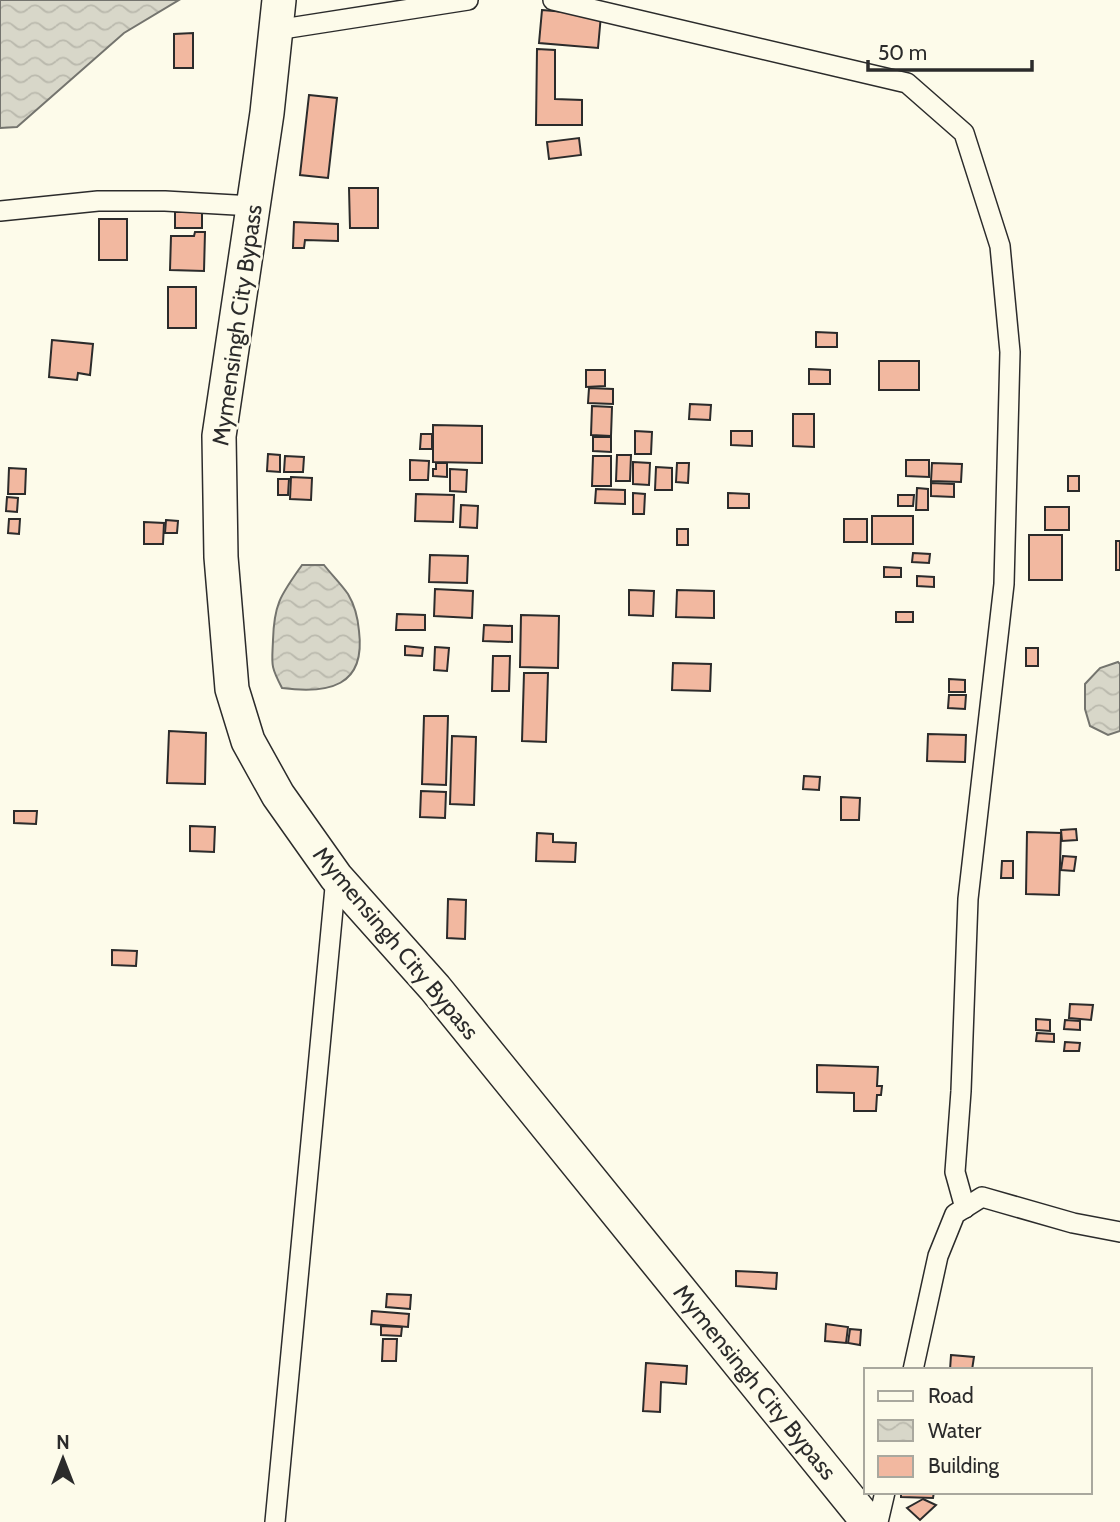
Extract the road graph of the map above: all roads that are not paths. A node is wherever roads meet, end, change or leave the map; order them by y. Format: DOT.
graph roads {
  1 [pos="468,0"];
  2 [pos="553,0"];
  3 [pos="277,15"];
  4 [pos="253,206"];
  5 [pos="1,212"];
  6 [pos="335,877"];
  7 [pos="965,1208"];
  8 [pos="1120,1232"];
  9 [pos="912,1368"];
  10 [pos="885,1494"];
  11 [pos="275,1522"];
  12 [pos="868,1522"];
  13 [pos="878,1522"];
  1 -- 3 [label="street"];
  2 -- 7 [label="street"];
  3 -- 4 [label="highway, Mymensingh City Bypass"];
  4 -- 5 [label="street"];
  4 -- 6 [label="highway, Mymensingh City Bypass"];
  6 -- 11 [label="street"];
  6 -- 12 [label="highway, Mymensingh City Bypass"];
  7 -- 8 [label="street"];
  7 -- 9 [label="street"];
  10 -- 13 [label="street"];
}
